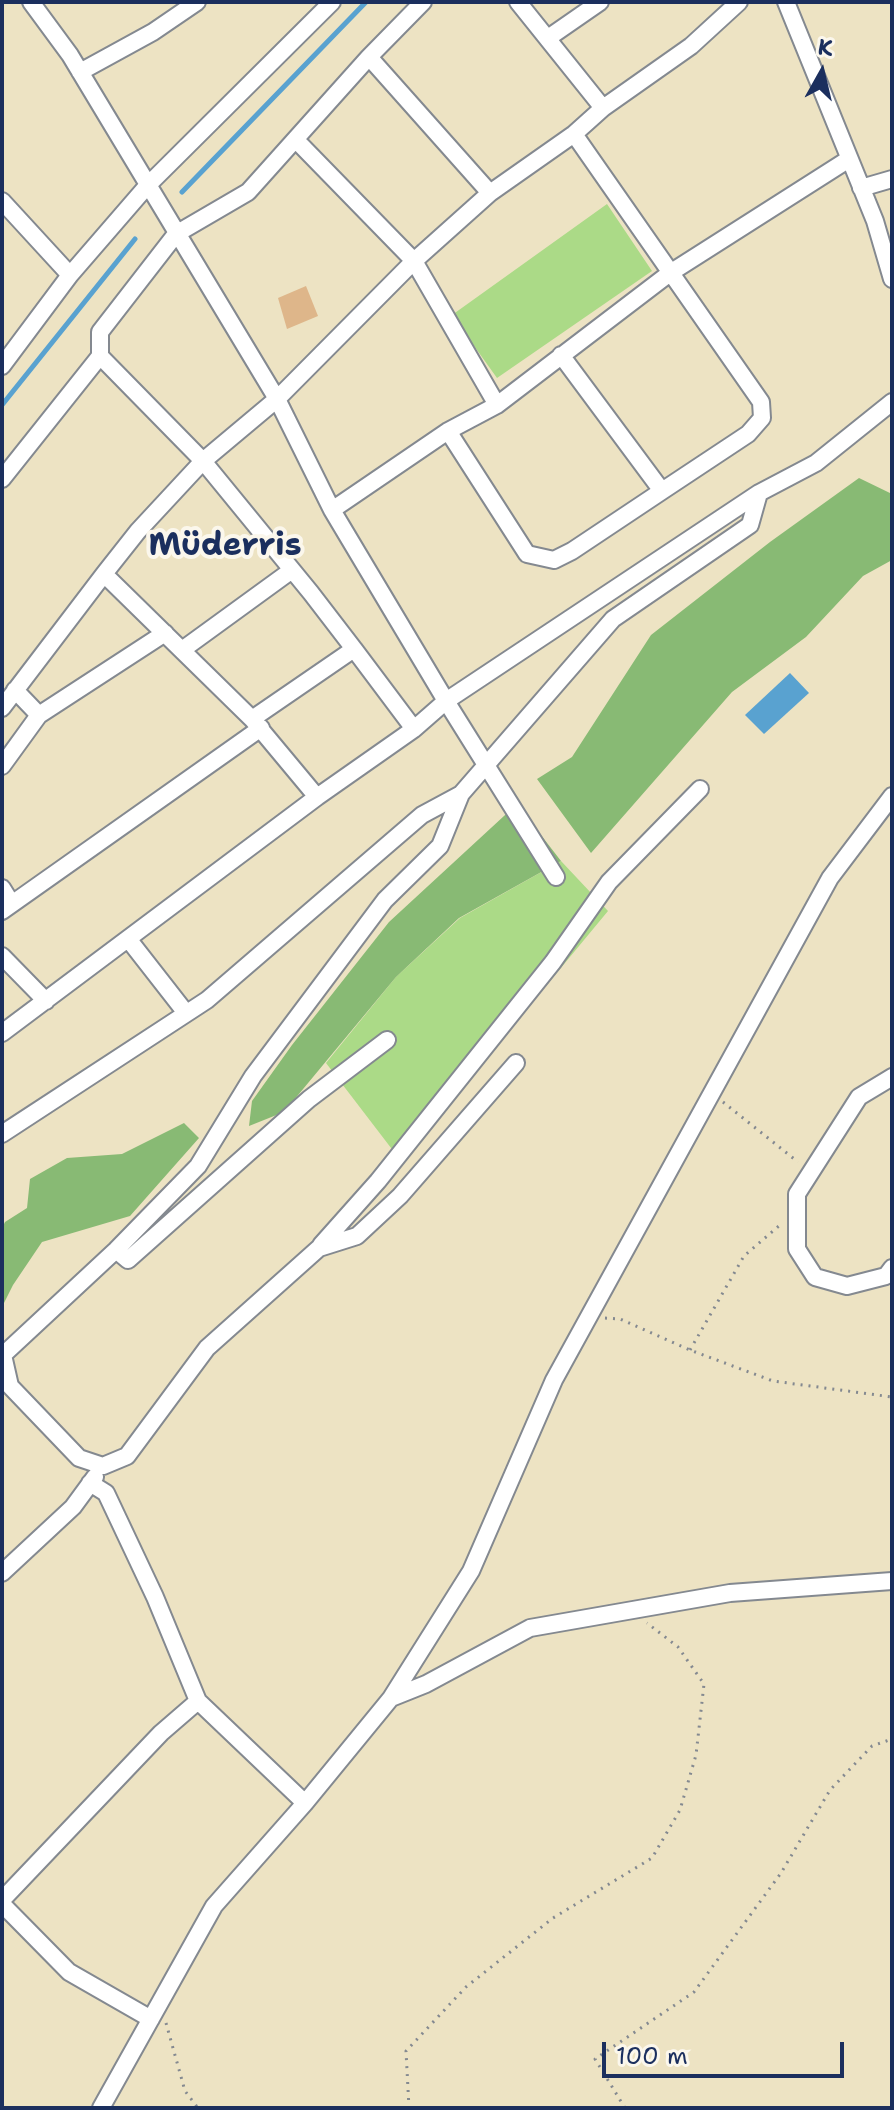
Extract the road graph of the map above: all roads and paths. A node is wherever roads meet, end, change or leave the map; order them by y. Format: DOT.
graph roads {
  1 [pos="31,2"];
  2 [pos="197,2"];
  3 [pos="423,2"];
  4 [pos="518,2"];
  5 [pos="600,2"];
  6 [pos="739,2"];
  7 [pos="786,2"];
  8 [pos="327,4"];
  9 [pos="548,38"];
  10 [pos="369,57"];
  11 [pos="80,72"];
  12 [pos="603,108"];
  13 [pos="574,134"];
  14 [pos="296,140"];
  15 [pos="849,159"];
  16 [pos="892,179"];
  17 [pos="147,186"];
  18 [pos="861,188"];
  19 [pos="490,193"];
  20 [pos="2,201"];
  21 [pos="176,234"];
  22 [pos="414,261"];
  23 [pos="670,273"];
  24 [pos="70,275"];
  25 [pos="892,279"];
  26 [pos="561,355"];
  27 [pos="100,356"];
  28 [pos="2,366"];
  29 [pos="277,399"];
  30 [pos="892,402"];
  31 [pos="497,405"];
  32 [pos="448,431"];
  33 [pos="203,461"];
  34 [pos="2,479"];
  35 [pos="662,491"];
  36 [pos="759,493"];
  37 [pos="332,510"];
  38 [pos="292,570"];
  39 [pos="104,574"];
  40 [pos="165,633"];
  41 [pos="354,649"];
  42 [pos="182,650"];
  43 [pos="15,690"];
  44 [pos="446,701"];
  45 [pos="2,708"];
  46 [pos="39,715"];
  47 [pos="257,723"];
  48 [pos="414,729"];
  49 [pos="487,765"];
  50 [pos="2,766"];
  51 [pos="700,789"];
  52 [pos="461,794"];
  53 [pos="892,796"];
  54 [pos="317,797"];
  55 [pos="556,877"];
  56 [pos="2,888"];
  57 [pos="7,908"];
  58 [pos="129,940"];
  59 [pos="2,956"];
  60 [pos="46,1001"];
  61 [pos="186,1013"];
  62 [pos="2,1033"];
  63 [pos="387,1040"];
  64 [pos="516,1063"];
  65 [pos="892,1077"];
  66 [pos="711,1093"];
  67 [pos="2,1134"];
  68 [pos="810,1172"];
  69 [pos="797,1220"];
  70 [pos="319,1248"];
  71 [pos="116,1250"];
  72 [pos="892,1268"];
  73 [pos="589,1316"];
  74 [pos="690,1350"];
  75 [pos="2,1356"];
  76 [pos="892,1397"];
  77 [pos="103,1466"];
  78 [pos="90,1483"];
  79 [pos="2,1573"];
  80 [pos="892,1581"];
  81 [pos="631,1611"];
  82 [pos="391,1698"];
  83 [pos="198,1701"];
  84 [pos="892,1739"];
  85 [pos="305,1803"];
  86 [pos="2,1902"];
  87 [pos="155,2012"];
  88 [pos="101,2108"];
  89 [pos="198,2108"];
  90 [pos="409,2108"];
  91 [pos="625,2108"];
  1 -- 11 [label="street"];
  2 -- 11 [label="street"];
  3 -- 10 [label="street"];
  4 -- 9 [label="street"];
  5 -- 9 [label="street"];
  6 -- 12 [label="street"];
  7 -- 15 [label="street"];
  8 -- 17 [label="street"];
  9 -- 12 [label="street"];
  10 -- 14 [label="street"];
  10 -- 19 [label="street"];
  11 -- 17 [label="street"];
  12 -- 13 [label="street"];
  13 -- 19 [label="street"];
  13 -- 23 [label="street"];
  14 -- 21 [label="street"];
  14 -- 22 [label="street"];
  15 -- 18 [label="street"];
  15 -- 23 [label="street"];
  16 -- 18 [label="street"];
  17 -- 21 [label="street"];
  17 -- 24 [label="street"];
  18 -- 25 [label="street"];
  19 -- 22 [label="street"];
  20 -- 24 [label="street"];
  21 -- 27 [label="street"];
  21 -- 29 [label="street"];
  22 -- 29 [label="street"];
  22 -- 31 [label="street"];
  23 -- 26 [label="street"];
  23 -- 35 [label="street"];
  24 -- 28 [label="street"];
  26 -- 31 [label="street"];
  26 -- 35 [label="street"];
  27 -- 33 [label="street"];
  27 -- 34 [label="street"];
  29 -- 33 [label="street"];
  29 -- 37 [label="street"];
  30 -- 36 [label="street"];
  31 -- 32 [label="street"];
  32 -- 35 [label="street"];
  32 -- 37 [label="street"];
  33 -- 38 [label="street"];
  33 -- 39 [label="street"];
  36 -- 44 [label="street"];
  36 -- 49 [label="street"];
  37 -- 44 [label="street"];
  38 -- 41 [label="street"];
  38 -- 42 [label="street"];
  39 -- 40 [label="street"];
  39 -- 43 [label="street"];
  40 -- 42 [label="street"];
  40 -- 46 [label="street"];
  41 -- 47 [label="street"];
  41 -- 48 [label="street"];
  42 -- 47 [label="street"];
  43 -- 45 [label="street"];
  43 -- 46 [label="street"];
  44 -- 48 [label="street"];
  44 -- 49 [label="street"];
  46 -- 50 [label="street"];
  47 -- 54 [label="street"];
  47 -- 57 [label="street"];
  48 -- 54 [label="street"];
  49 -- 52 [label="street"];
  49 -- 55 [label="street"];
  51 -- 70 [label="street"];
  52 -- 61 [label="street"];
  52 -- 71 [label="street"];
  53 -- 66 [label="street"];
  54 -- 58 [label="street"];
  56 -- 57 [label="street"];
  58 -- 60 [label="street"];
  58 -- 61 [label="street"];
  59 -- 60 [label="street"];
  60 -- 62 [label="street"];
  61 -- 67 [label="street"];
  63 -- 71 [label="street"];
  64 -- 70 [label="street"];
  65 -- 68 [label="street"];
  66 -- 68 [label="path"];
  66 -- 73 [label="street"];
  68 -- 69 [label="street"];
  69 -- 72 [label="street"];
  69 -- 74 [label="path"];
  70 -- 77 [label="street"];
  71 -- 75 [label="street"];
  73 -- 74 [label="path"];
  73 -- 82 [label="street"];
  74 -- 76 [label="path"];
  75 -- 77 [label="street"];
  77 -- 78 [label="street"];
  78 -- 79 [label="street"];
  78 -- 83 [label="street"];
  80 -- 81 [label="street"];
  81 -- 82 [label="street"];
  81 -- 90 [label="path"];
  82 -- 85 [label="street"];
  83 -- 85 [label="street"];
  83 -- 86 [label="street"];
  84 -- 91 [label="path"];
  85 -- 87 [label="street"];
  86 -- 87 [label="street"];
  87 -- 88 [label="street"];
  87 -- 89 [label="path"];
}
